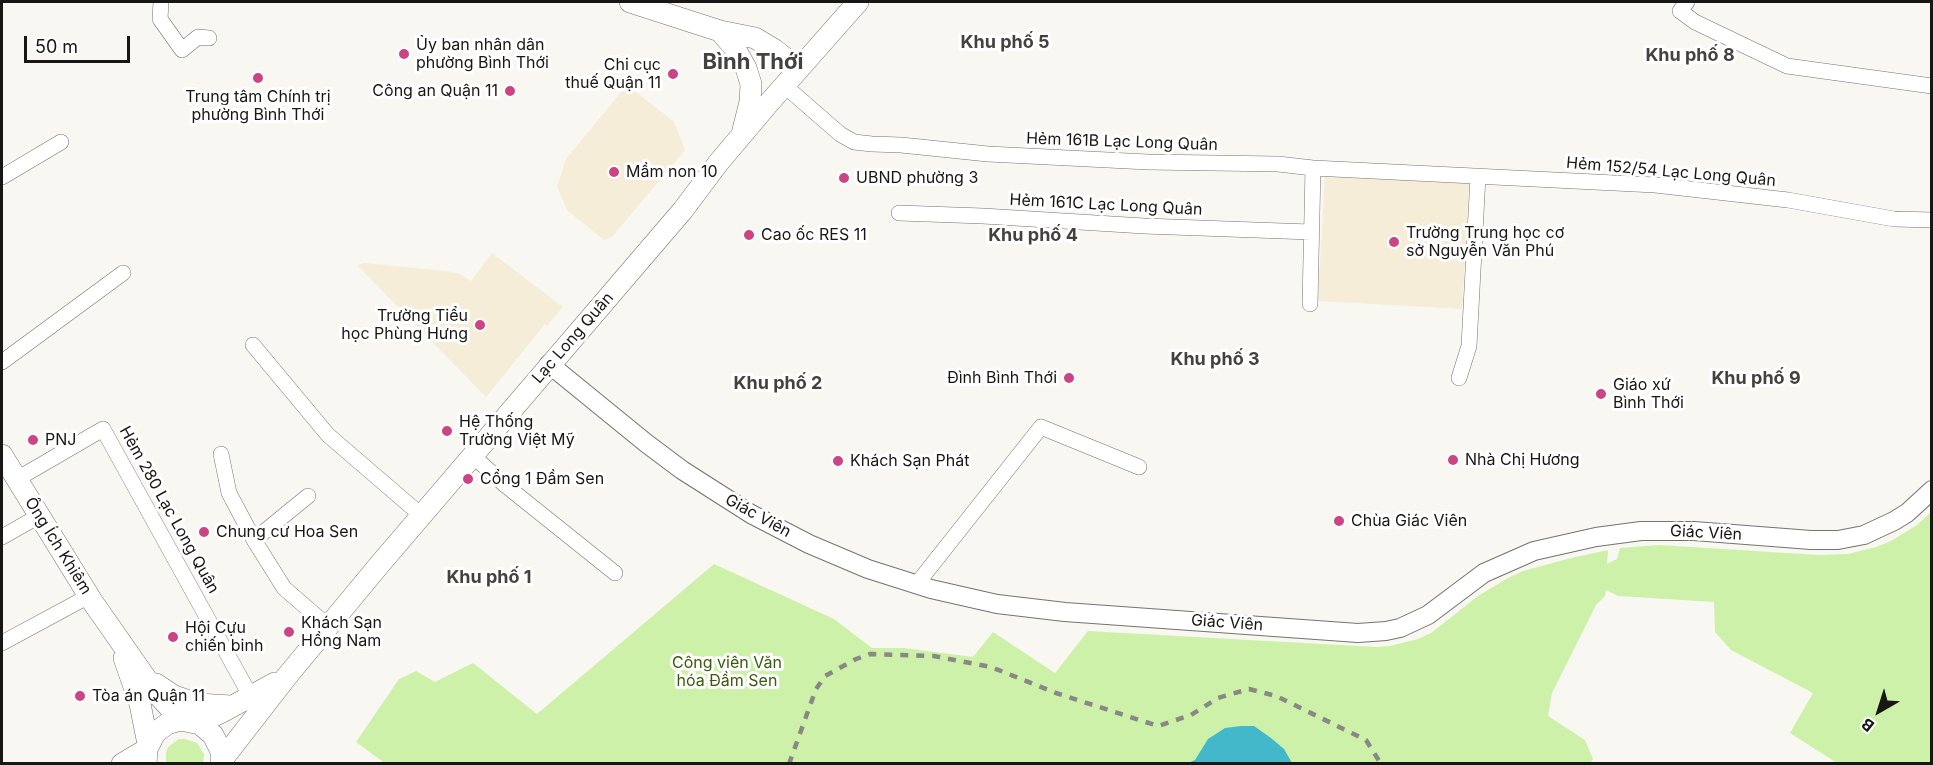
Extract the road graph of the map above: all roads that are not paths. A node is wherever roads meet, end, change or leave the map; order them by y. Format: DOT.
graph roads {
  1 [pos="161,2"];
  2 [pos="630,2"];
  3 [pos="858,2"];
  4 [pos="1684,6"];
  5 [pos="720,31"];
  6 [pos="209,38"];
  7 [pos="799,69"];
  8 [pos="785,86"];
  9 [pos="1932,86"];
  10 [pos="741,136"];
  11 [pos="61,142"];
  12 [pos="1312,168"];
  13 [pos="1478,176"];
  14 [pos="2,177"];
  15 [pos="899,213"];
  16 [pos="1932,220"];
  17 [pos="1311,232"];
  18 [pos="123,273"];
  19 [pos="1310,304"];
  20 [pos="253,345"];
  21 [pos="2,362"];
  22 [pos="549,364"];
  23 [pos="1459,378"];
  24 [pos="221,454"];
  25 [pos="472,455"];
  26 [pos="2,458"];
  27 [pos="1138,467"];
  28 [pos="17,480"];
  29 [pos="1932,490"];
  30 [pos="308,496"];
  31 [pos="421,515"];
  32 [pos="39,516"];
  33 [pos="2,537"];
  34 [pos="254,540"];
  35 [pos="615,573"];
  36 [pos="916,585"];
  37 [pos="89,596"];
  38 [pos="329,627"];
  39 [pos="116,635"];
  40 [pos="2,643"];
  41 [pos="288,675"];
  42 [pos="148,679"];
  43 [pos="243,701"];
  44 [pos="187,721"];
  45 [pos="147,752"];
  46 [pos="222,762"];
  47 [pos="122,764"];
  1 -- 6 [label="street"];
  2 -- 5 [label="main road"];
  3 -- 7 [label="main road, Lạc Long Quân"];
  4 -- 9 [label="street"];
  5 -- 7 [label="main road"];
  5 -- 10 [label="main road"];
  7 -- 8 [label="main road, Lạc Long Quân"];
  8 -- 10 [label="main road, Lạc Long Quân"];
  8 -- 12 [label="street, Hẻm 161B Lạc Long Quân"];
  10 -- 22 [label="main road, Lạc Long Quân"];
  11 -- 14 [label="street"];
  12 -- 13 [label="street, Hẻm 161B Lạc Long Quân"];
  12 -- 17 [label="street"];
  13 -- 16 [label="street, Hẻm 152/54 Lạc Long Quân"];
  13 -- 23 [label="street"];
  15 -- 17 [label="street, Hẻm 161C Lạc Long Quân"];
  17 -- 19 [label="street"];
  18 -- 21 [label="street"];
  20 -- 31 [label="street"];
  22 -- 25 [label="main road, Lạc Long Quân"];
  22 -- 36 [label="street, Giác Viên"];
  24 -- 34 [label="street"];
  25 -- 31 [label="main road, Lạc Long Quân"];
  25 -- 35 [label="street"];
  26 -- 28 [label="main road, Ông Ích Khiêm"];
  27 -- 36 [label="street"];
  28 -- 32 [label="main road, Ông Ích Khiêm"];
  28 -- 43 [label="street, Hẻm 280 Lạc Long Quân"];
  29 -- 36 [label="street, Giác Viên"];
  30 -- 34 [label="street"];
  31 -- 38 [label="main road, Lạc Long Quân"];
  32 -- 33 [label="street"];
  32 -- 37 [label="main road, Ông Ích Khiêm"];
  34 -- 38 [label="street"];
  37 -- 39 [label="main road, Ông Ích Khiêm"];
  37 -- 40 [label="street"];
  38 -- 41 [label="main road, Lạc Long Quân"];
  39 -- 42 [label="main road"];
  39 -- 45 [label="main road"];
  41 -- 43 [label="main road"];
  41 -- 46 [label="main road, Lạc Long Quân"];
  42 -- 43 [label="main road"];
  42 -- 44 [label="main road"];
  43 -- 44 [label="main road"];
  44 -- 45 [label="main road"];
  44 -- 46 [label="main road"];
  45 -- 47 [label="main road"];
}
